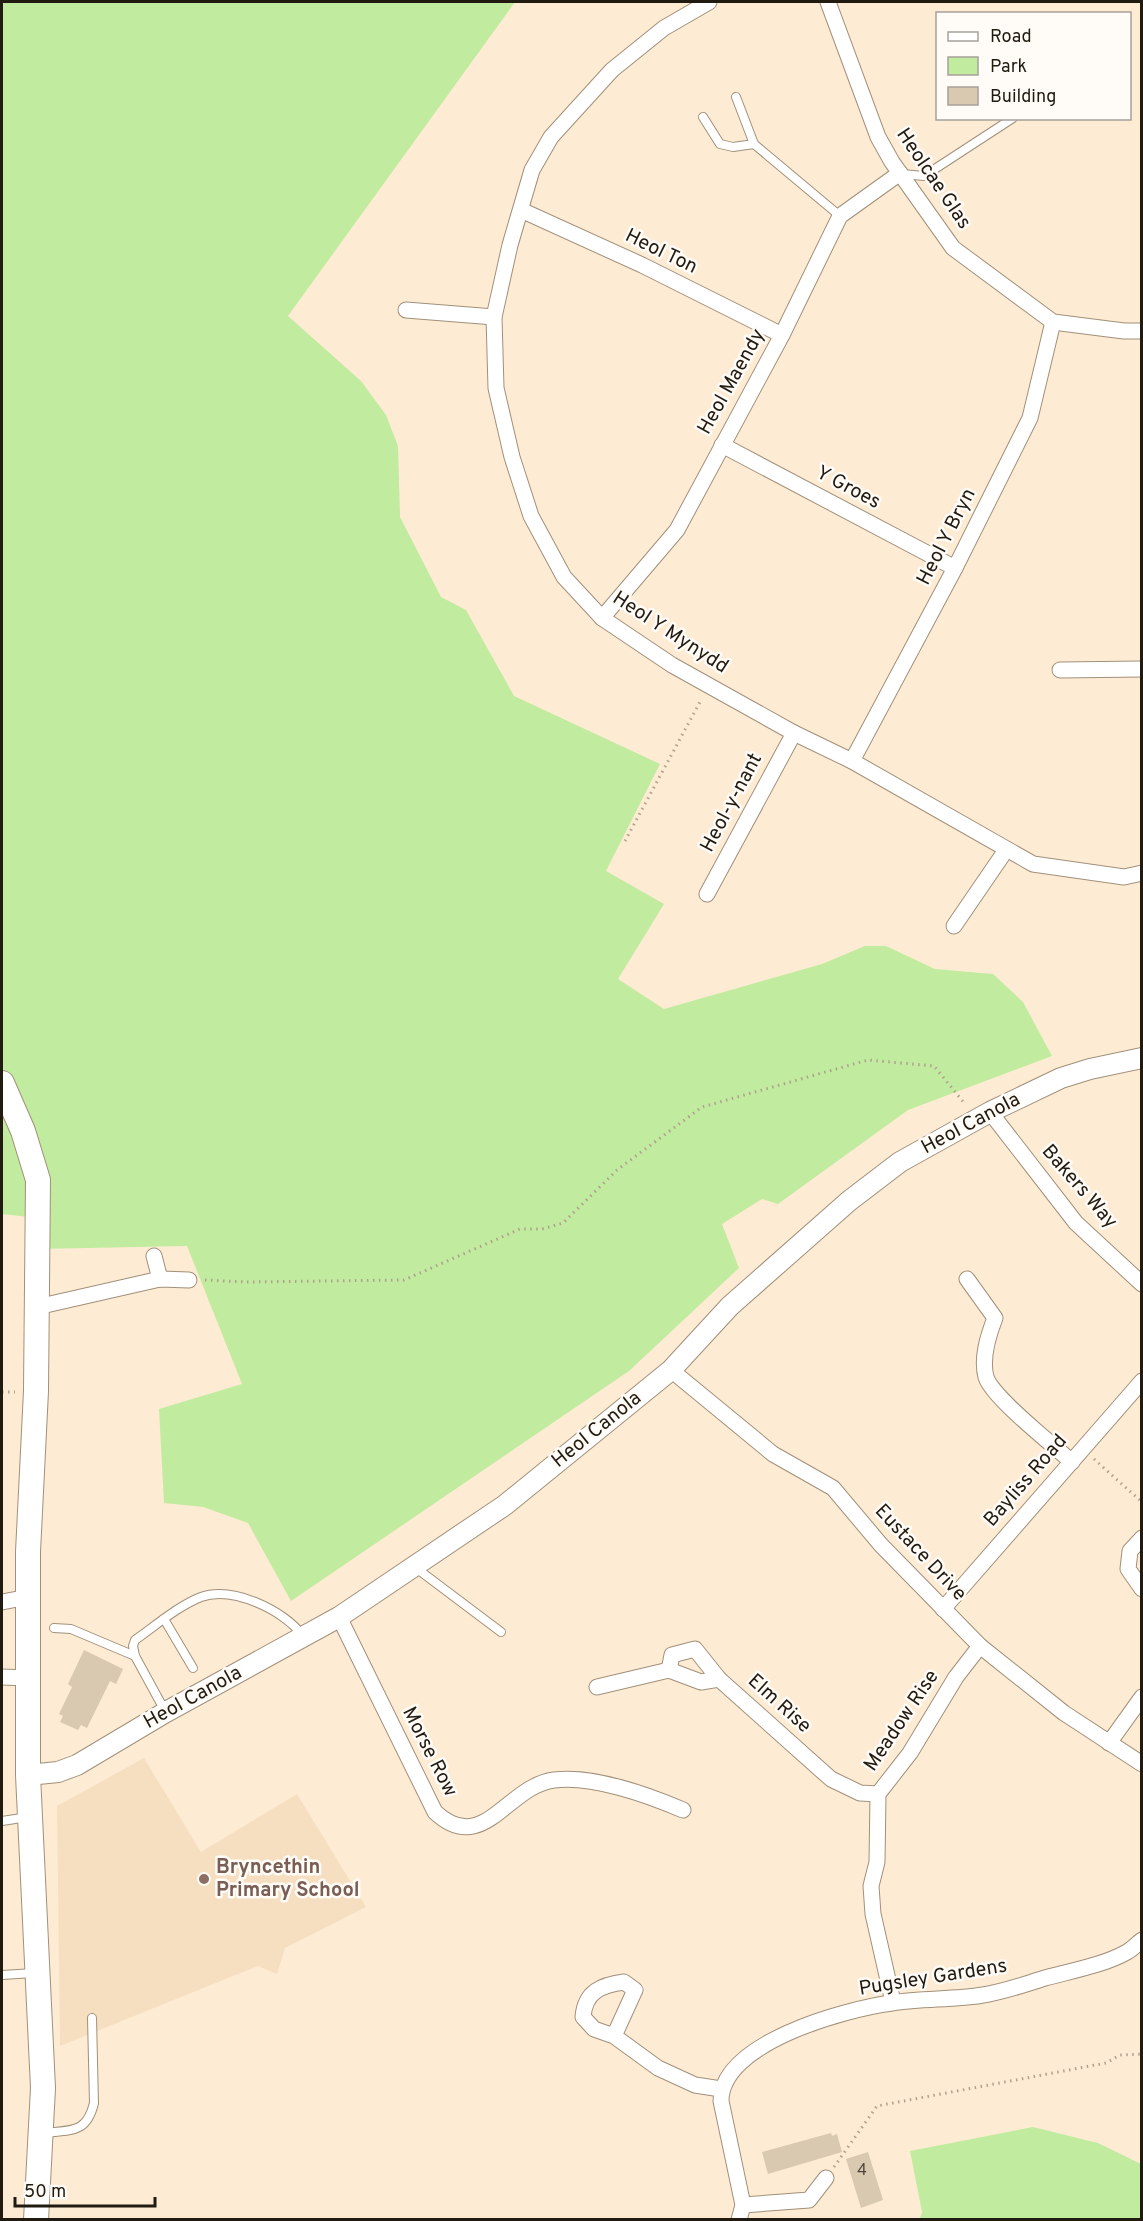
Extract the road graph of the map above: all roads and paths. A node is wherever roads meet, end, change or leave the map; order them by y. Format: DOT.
graph roads {
  1 [pos="709,2"];
  2 [pos="828,2"];
  3 [pos="736,98"];
  4 [pos="703,117"];
  5 [pos="1010,120"];
  6 [pos="754,144"];
  7 [pos="900,173"];
  8 [pos="521,210"];
  9 [pos="840,216"];
  10 [pos="406,310"];
  11 [pos="494,317"];
  12 [pos="1053,322"];
  13 [pos="1142,331"];
  14 [pos="782,335"];
  15 [pos="722,445"];
  16 [pos="955,568"];
  17 [pos="602,618"];
  18 [pos="1142,669"];
  19 [pos="1060,670"];
  20 [pos="708,685"];
  21 [pos="794,732"];
  22 [pos="852,761"];
  23 [pos="625,842"];
  24 [pos="1006,850"];
  25 [pos="1142,873"];
  26 [pos="707,894"];
  27 [pos="954,926"];
  28 [pos="1142,1058"];
  29 [pos="2,1083"];
  30 [pos="984,1115"];
  31 [pos="154,1256"];
  32 [pos="160,1279"];
  33 [pos="967,1279"];
  34 [pos="189,1280"];
  35 [pos="1142,1284"];
  36 [pos="36,1307"];
  37 [pos="671,1370"];
  38 [pos="1142,1381"];
  39 [pos="1083,1449"];
  40 [pos="1072,1462"];
  41 [pos="1142,1502"];
  42 [pos="1142,1538"];
  43 [pos="415,1567"];
  44 [pos="1142,1589"];
  45 [pos="28,1597"];
  46 [pos="2,1602"];
  47 [pos="943,1610"];
  48 [pos="339,1617"];
  49 [pos="164,1619"];
  50 [pos="54,1628"];
  51 [pos="501,1632"];
  52 [pos="303,1637"];
  53 [pos="980,1646"];
  54 [pos="135,1656"];
  55 [pos="193,1668"];
  56 [pos="669,1670"];
  57 [pos="2,1677"];
  58 [pos="28,1678"];
  59 [pos="719,1678"];
  60 [pos="597,1687"];
  61 [pos="1142,1697"];
  62 [pos="166,1712"];
  63 [pos="1109,1743"];
  64 [pos="1142,1764"];
  65 [pos="28,1775"];
  66 [pos="878,1794"];
  67 [pos="683,1810"];
  68 [pos="30,1817"];
  69 [pos="2,1821"];
  70 [pos="1142,1940"];
  71 [pos="36,1973"];
  72 [pos="2,1975"];
  73 [pos="893,2002"];
  74 [pos="92,2018"];
  75 [pos="614,2036"];
  76 [pos="1142,2054"];
  77 [pos="721,2089"];
  78 [pos="41,2133"];
  79 [pos="826,2178"];
  80 [pos="741,2212"];
  81 [pos="36,2220"];
  1 -- 8 [label="street, Heol Y Mynydd"];
  2 -- 7 [label="street, Heolcae Glas"];
  3 -- 6 [label="lane"];
  4 -- 6 [label="lane"];
  5 -- 7 [label="lane"];
  6 -- 9 [label="lane"];
  7 -- 9 [label="street, Heol Maendy"];
  7 -- 12 [label="street, Heolcae Glas"];
  8 -- 11 [label="street, Heol Y Mynydd"];
  8 -- 14 [label="street, Heol Ton"];
  9 -- 14 [label="street, Heol Maendy"];
  10 -- 11 [label="street"];
  11 -- 17 [label="street, Heol Y Mynydd"];
  12 -- 13 [label="street, Heolcae Glas"];
  12 -- 16 [label="street, Heol Y Bryn"];
  14 -- 15 [label="street, Heol Maendy"];
  15 -- 16 [label="street, Y Groes"];
  15 -- 17 [label="street, Heol Maendy"];
  16 -- 22 [label="street, Heol Y Bryn"];
  17 -- 20 [label="street, Heol Y Mynydd"];
  18 -- 19 [label="street"];
  20 -- 21 [label="street, Heol Y Mynydd"];
  20 -- 23 [label="path"];
  21 -- 22 [label="street, Heol Y Mynydd"];
  21 -- 26 [label="street, Heol-y-nant"];
  22 -- 24 [label="street, Heol Y Mynydd"];
  24 -- 25 [label="street, Heol Y Mynydd"];
  24 -- 27 [label="street"];
  28 -- 30 [label="street, Heol Canola"];
  29 -- 36 [label="main road"];
  30 -- 34 [label="path"];
  30 -- 35 [label="street, Bakers Way"];
  30 -- 37 [label="street, Heol Canola"];
  31 -- 32 [label="street"];
  32 -- 34 [label="street"];
  32 -- 36 [label="street"];
  33 -- 40 [label="street"];
  36 -- 45 [label="main road"];
  37 -- 43 [label="street, Heol Canola"];
  37 -- 47 [label="street, Eustace Drive"];
  38 -- 39 [label="street, Bayliss Road"];
  39 -- 40 [label="street, Bayliss Road"];
  39 -- 41 [label="path"];
  40 -- 47 [label="street, Bayliss Road"];
  42 -- 44 [label="street"];
  43 -- 48 [label="street, Heol Canola"];
  43 -- 51 [label="lane"];
  45 -- 46 [label="street"];
  45 -- 58 [label="main road"];
  47 -- 53 [label="street, Eustace Drive"];
  48 -- 52 [label="street, Heol Canola"];
  48 -- 67 [label="street, Morse Row"];
  49 -- 52 [label="lane"];
  49 -- 54 [label="lane"];
  49 -- 55 [label="lane"];
  50 -- 54 [label="lane"];
  52 -- 62 [label="street, Heol Canola"];
  53 -- 63 [label="street, Eustace Drive"];
  53 -- 66 [label="street, Meadow Rise"];
  54 -- 62 [label="lane"];
  56 -- 59 [label="street"];
  56 -- 59 [label="street, Elm Rise"];
  56 -- 60 [label="street"];
  57 -- 58 [label="street"];
  58 -- 65 [label="main road"];
  59 -- 66 [label="street, Elm Rise"];
  61 -- 63 [label="street"];
  62 -- 65 [label="street, Heol Canola"];
  63 -- 64 [label="street, Eustace Drive"];
  65 -- 68 [label="main road"];
  66 -- 73 [label="street, Meadow Rise"];
  68 -- 69 [label="lane"];
  68 -- 71 [label="main road"];
  70 -- 73 [label="street, Pugsley Gardens"];
  71 -- 72 [label="lane"];
  71 -- 78 [label="main road"];
  73 -- 77 [label="street, Pugsley Gardens"];
  74 -- 78 [label="lane"];
  75 -- 77 [label="street"];
  76 -- 79 [label="path"];
  77 -- 80 [label="street"];
  78 -- 81 [label="main road"];
  79 -- 80 [label="street"];
}
